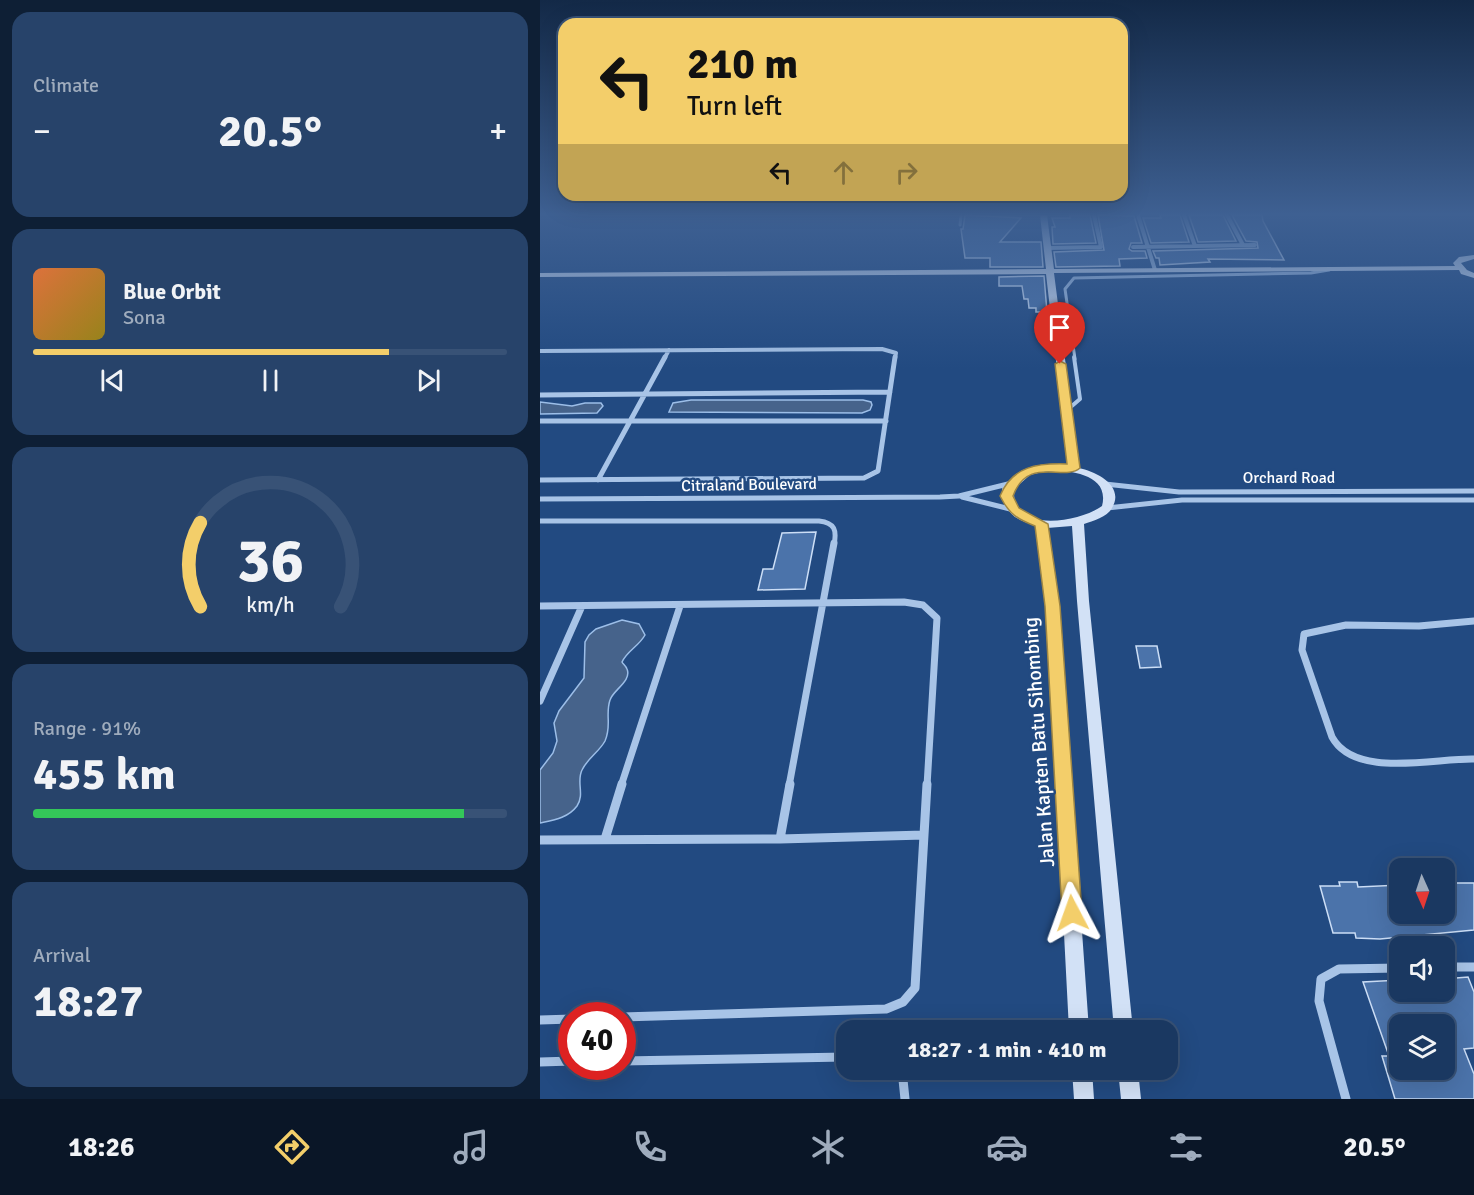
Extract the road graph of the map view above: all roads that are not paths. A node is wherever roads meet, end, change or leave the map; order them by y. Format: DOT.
graph roads {
  1 [pos="1048,266"];
  2 [pos="1154,266"];
  3 [pos="1341,268"];
  4 [pos="1459,268"];
  5 [pos="1155,270"];
  6 [pos="1048,271"];
  7 [pos="540,275"];
  8 [pos="1474,276"];
  9 [pos="669,350"];
  10 [pos="540,351"];
  11 [pos="890,392"];
  12 [pos="645,394"];
  13 [pos="540,395"];
  14 [pos="1066,411"];
  15 [pos="630,421"];
  16 [pos="886,421"];
  17 [pos="540,422"];
  18 [pos="1074,468"];
  19 [pos="540,480"];
  20 [pos="598,480"];
  21 [pos="1012,482"];
  22 [pos="1105,484"];
  23 [pos="1474,491"];
  24 [pos="959,496"];
  25 [pos="540,499"];
  26 [pos="1474,500"];
  27 [pos="1107,508"];
  28 [pos="1014,510"];
  29 [pos="540,521"];
  30 [pos="1041,524"];
  31 [pos="1078,524"];
  32 [pos="821,604"];
  33 [pos="540,606"];
  34 [pos="582,606"];
  35 [pos="680,606"];
  36 [pos="1474,621"];
  37 [pos="540,701"];
  38 [pos="1474,759"];
  39 [pos="924,836"];
  40 [pos="605,839"];
  41 [pos="780,839"];
  42 [pos="540,840"];
  43 [pos="1455,967"];
  44 [pos="1474,967"];
  45 [pos="1389,968"];
  46 [pos="636,1017"];
  47 [pos="558,1019"];
  48 [pos="540,1020"];
  49 [pos="1078,1020"];
  50 [pos="1123,1020"];
  51 [pos="836,1057"];
  52 [pos="558,1061"];
  53 [pos="636,1061"];
  54 [pos="540,1062"];
  55 [pos="904,1080"];
  56 [pos="1082,1080"];
  57 [pos="1129,1080"];
  58 [pos="905,1099"];
  59 [pos="1083,1099"];
  60 [pos="1131,1099"];
  61 [pos="1346,1099"];
  1 -- 6 [label="street"];
  2 -- 5 [label="street"];
  3 -- 4 [label="street"];
  3 -- 5 [label="street"];
  3 -- 14 [label="lane"];
  4 -- 8 [label="street"];
  5 -- 6 [label="street"];
  6 -- 7 [label="street"];
  6 -- 14 [label="street"];
  9 -- 10 [label="street"];
  9 -- 11 [label="street"];
  9 -- 12 [label="street"];
  11 -- 12 [label="street"];
  11 -- 16 [label="street"];
  12 -- 13 [label="street"];
  12 -- 15 [label="street"];
  14 -- 18 [label="street"];
  15 -- 16 [label="street"];
  15 -- 17 [label="street"];
  15 -- 20 [label="street"];
  16 -- 20 [label="street"];
  18 -- 21 [label="street"];
  18 -- 22 [label="street"];
  19 -- 20 [label="street"];
  21 -- 24 [label="street, Citraland Boulevard"];
  21 -- 28 [label="street"];
  22 -- 23 [label="street, Orchard Road"];
  22 -- 27 [label="street"];
  24 -- 25 [label="street, Citraland Boulevard"];
  24 -- 28 [label="street, Citraland Boulevard"];
  26 -- 27 [label="street, Orchard Road"];
  27 -- 31 [label="street"];
  28 -- 30 [label="street"];
  29 -- 32 [label="street"];
  30 -- 31 [label="street"];
  30 -- 49 [label="street, Jalan Kapten Batu Sihombing"];
  31 -- 50 [label="street"];
  32 -- 35 [label="street"];
  32 -- 39 [label="street"];
  32 -- 41 [label="street"];
  33 -- 34 [label="street"];
  34 -- 35 [label="street"];
  34 -- 37 [label="street"];
  35 -- 40 [label="street"];
  36 -- 38 [label="street"];
  39 -- 41 [label="street"];
  39 -- 46 [label="street"];
  40 -- 41 [label="street"];
  40 -- 42 [label="street"];
  43 -- 44 [label="street"];
  45 -- 61 [label="street"];
  47 -- 48 [label="street"];
  51 -- 53 [label="street"];
  52 -- 54 [label="street"];
  55 -- 58 [label="street"];
  56 -- 59 [label="street"];
  57 -- 60 [label="street"];
}
